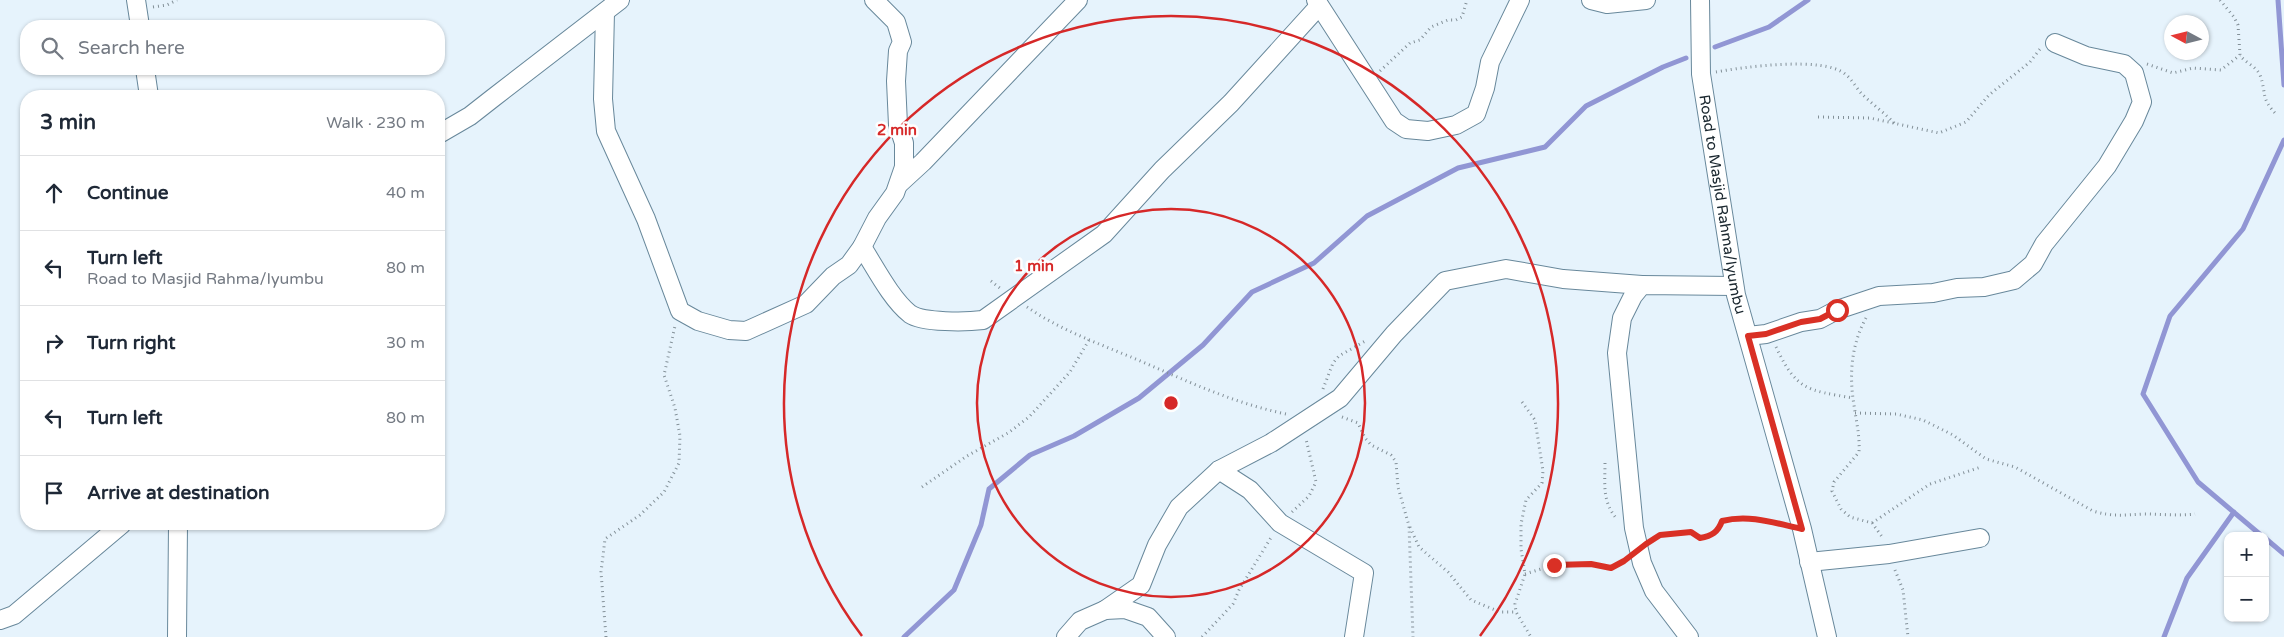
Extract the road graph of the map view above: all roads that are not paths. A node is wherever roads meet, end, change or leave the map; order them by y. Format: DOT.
graph roads {
  1 [pos="620,0"];
  2 [pos="874,0"];
  3 [pos="1078,0"];
  4 [pos="1520,0"];
  5 [pos="1591,0"];
  6 [pos="1646,0"];
  7 [pos="1700,0"];
  8 [pos="1318,3"];
  9 [pos="137,4"];
  10 [pos="605,12"];
  11 [pos="139,20"];
  12 [pos="2055,44"];
  13 [pos="146,75"];
  14 [pos="148,90"];
  15 [pos="445,131"];
  16 [pos="898,184"];
  17 [pos="862,247"];
  18 [pos="1642,285"];
  19 [pos="1734,286"];
  20 [pos="1757,335"];
  21 [pos="1219,470"];
  22 [pos="115,530"];
  23 [pos="178,530"];
  24 [pos="1980,538"];
  25 [pos="1809,562"];
  26 [pos="1142,585"];
  27 [pos="1105,610"];
  28 [pos="1148,617"];
  29 [pos="0,620"];
  30 [pos="177,637"];
  31 [pos="1066,637"];
  32 [pos="1166,637"];
  33 [pos="1354,637"];
  34 [pos="1689,637"];
  35 [pos="1827,637"];
  1 -- 10 [label="street"];
  2 -- 16 [label="street"];
  3 -- 16 [label="street"];
  4 -- 8 [label="street"];
  5 -- 6 [label="street"];
  7 -- 19 [label="street, Road to Masjid Rahma/Iyumbu"];
  8 -- 17 [label="street"];
  9 -- 11 [label="street"];
  10 -- 15 [label="street"];
  10 -- 17 [label="street"];
  12 -- 20 [label="street"];
  13 -- 14 [label="street"];
  16 -- 17 [label="street"];
  18 -- 19 [label="street"];
  18 -- 21 [label="street"];
  18 -- 34 [label="street"];
  19 -- 20 [label="street, Road to Masjid Rahma/Iyumbu"];
  20 -- 25 [label="street, Road to Masjid Rahma/Iyumbu"];
  21 -- 26 [label="street"];
  21 -- 33 [label="street"];
  22 -- 29 [label="street"];
  23 -- 30 [label="street"];
  24 -- 25 [label="street"];
  25 -- 35 [label="street, Road to Masjid Rahma/Iyumbu"];
  26 -- 27 [label="street"];
  26 -- 28 [label="street"];
  27 -- 28 [label="street"];
  27 -- 31 [label="street"];
  28 -- 32 [label="street"];
}
